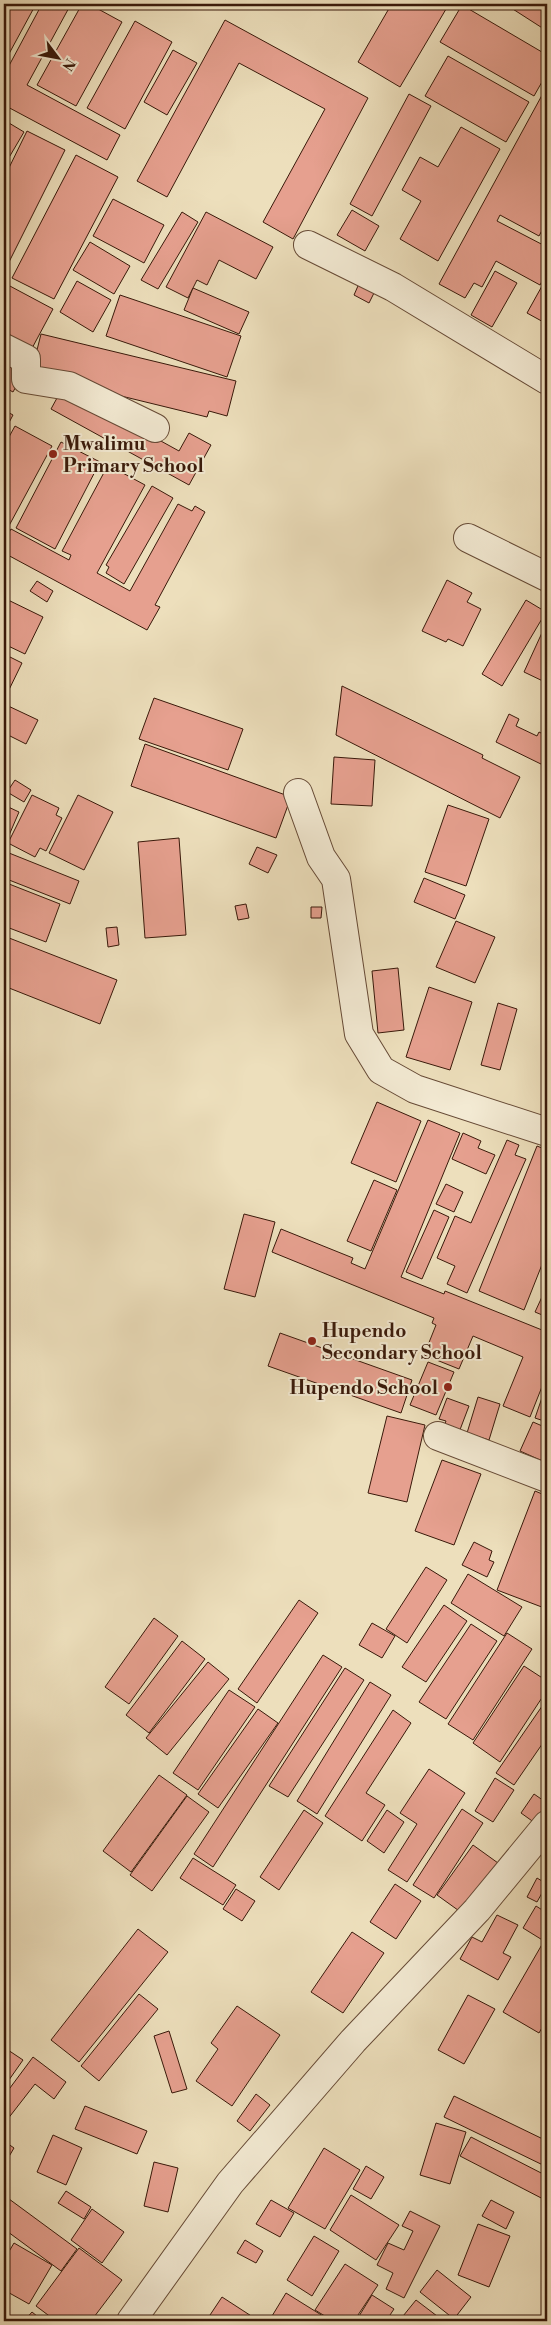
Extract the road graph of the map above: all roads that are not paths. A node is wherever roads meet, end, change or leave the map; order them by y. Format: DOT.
graph roads {
  1 [pos="308,246"];
  2 [pos="4,348"];
  3 [pos="547,380"];
  4 [pos="155,428"];
  5 [pos="468,538"];
  6 [pos="547,577"];
  7 [pos="298,793"];
  8 [pos="547,1132"];
  9 [pos="438,1436"];
  10 [pos="547,1478"];
  11 [pos="547,1825"];
  12 [pos="131,2321"];
  1 -- 3 [label="street"];
  2 -- 4 [label="street"];
  5 -- 6 [label="street"];
  7 -- 8 [label="street"];
  9 -- 10 [label="street"];
  11 -- 12 [label="street"];
}
